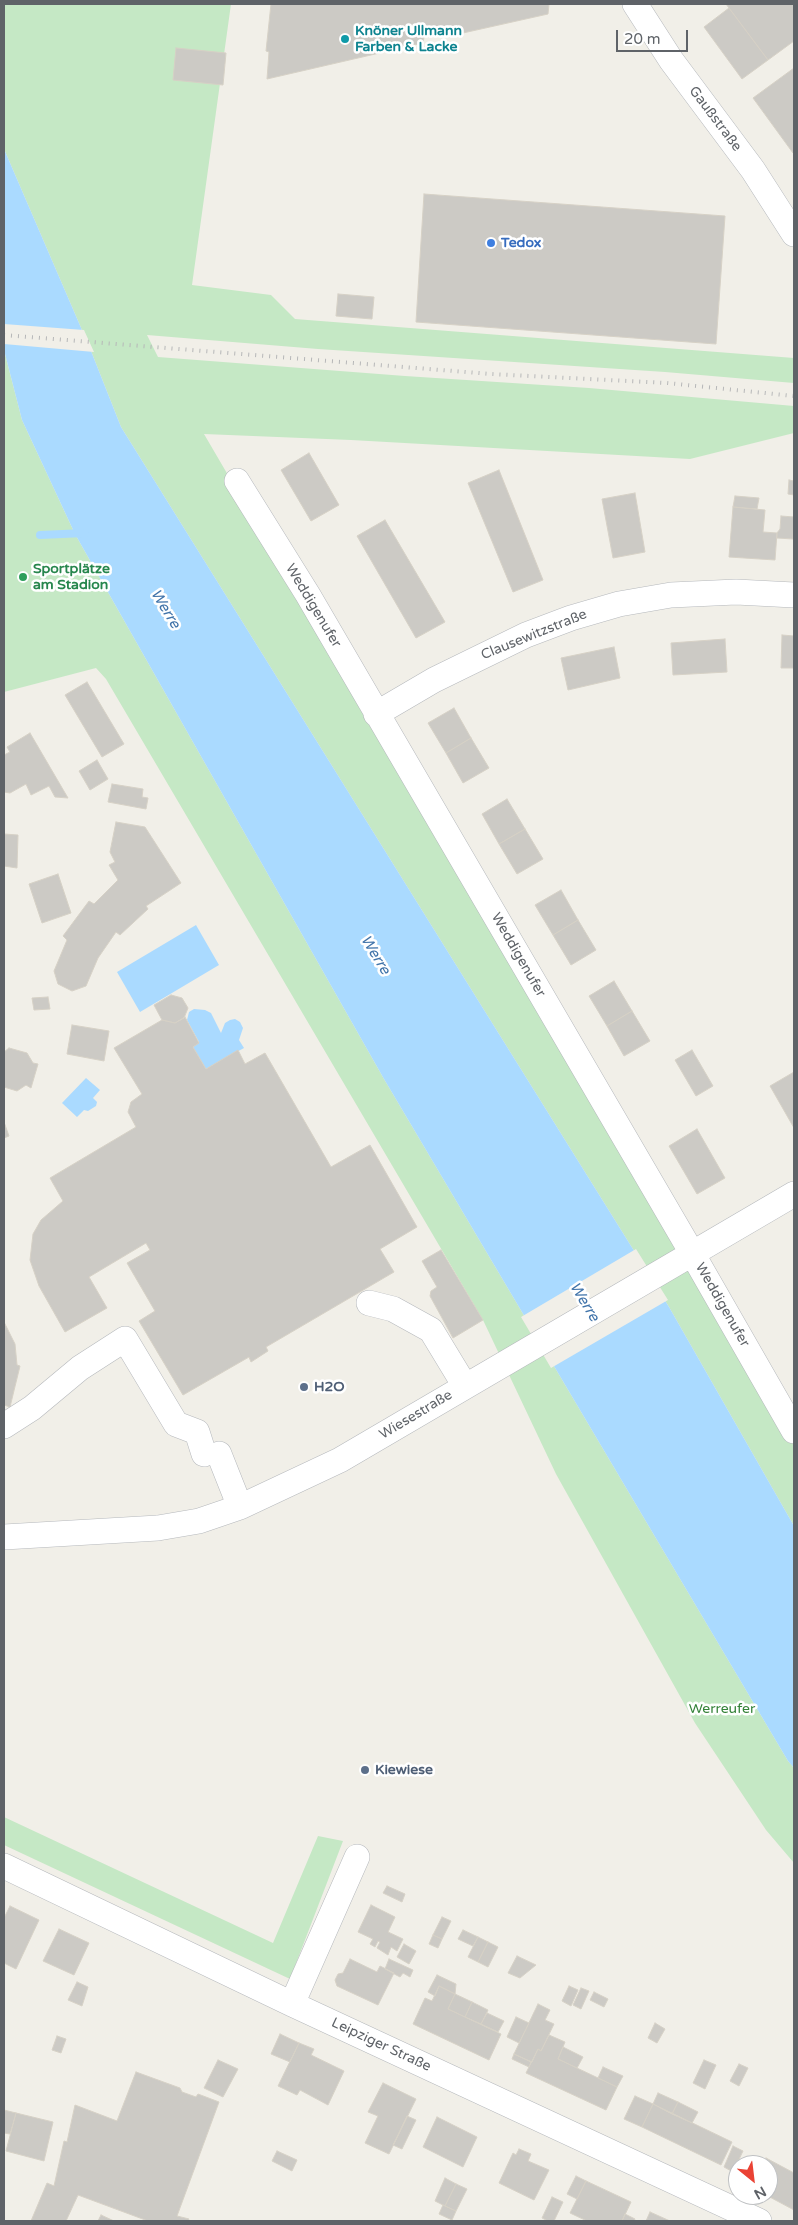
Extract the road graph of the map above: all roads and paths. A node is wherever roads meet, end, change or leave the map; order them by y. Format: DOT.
graph roads {
  1 [pos="635,4"];
  2 [pos="794,231"];
  3 [pos="237,481"];
  4 [pos="794,595"];
  5 [pos="376,714"];
  6 [pos="794,1194"];
  7 [pos="692,1253"];
  8 [pos="369,1303"];
  9 [pos="465,1386"];
  10 [pos="4,1426"];
  11 [pos="794,1432"];
  12 [pos="240,1507"];
  13 [pos="4,1537"];
  14 [pos="357,1857"];
  15 [pos="4,1866"];
  16 [pos="292,2004"];
  17 [pos="759,2221"];
  1 -- 2 [label="street, Gaußstraße"];
  3 -- 5 [label="street, Weddigenufer"];
  4 -- 5 [label="street, Clausewitzstraße"];
  5 -- 7 [label="street, Weddigenufer"];
  6 -- 7 [label="street, Wiesestraße"];
  7 -- 9 [label="street, Wiesestraße"];
  7 -- 11 [label="street, Weddigenufer"];
  8 -- 9 [label="street"];
  9 -- 12 [label="street, Wiesestraße"];
  10 -- 12 [label="street"];
  12 -- 13 [label="street, Wiesestraße"];
  14 -- 16 [label="street"];
  15 -- 16 [label="street, Leipziger Straße"];
  16 -- 17 [label="street, Leipziger Straße"];
}
